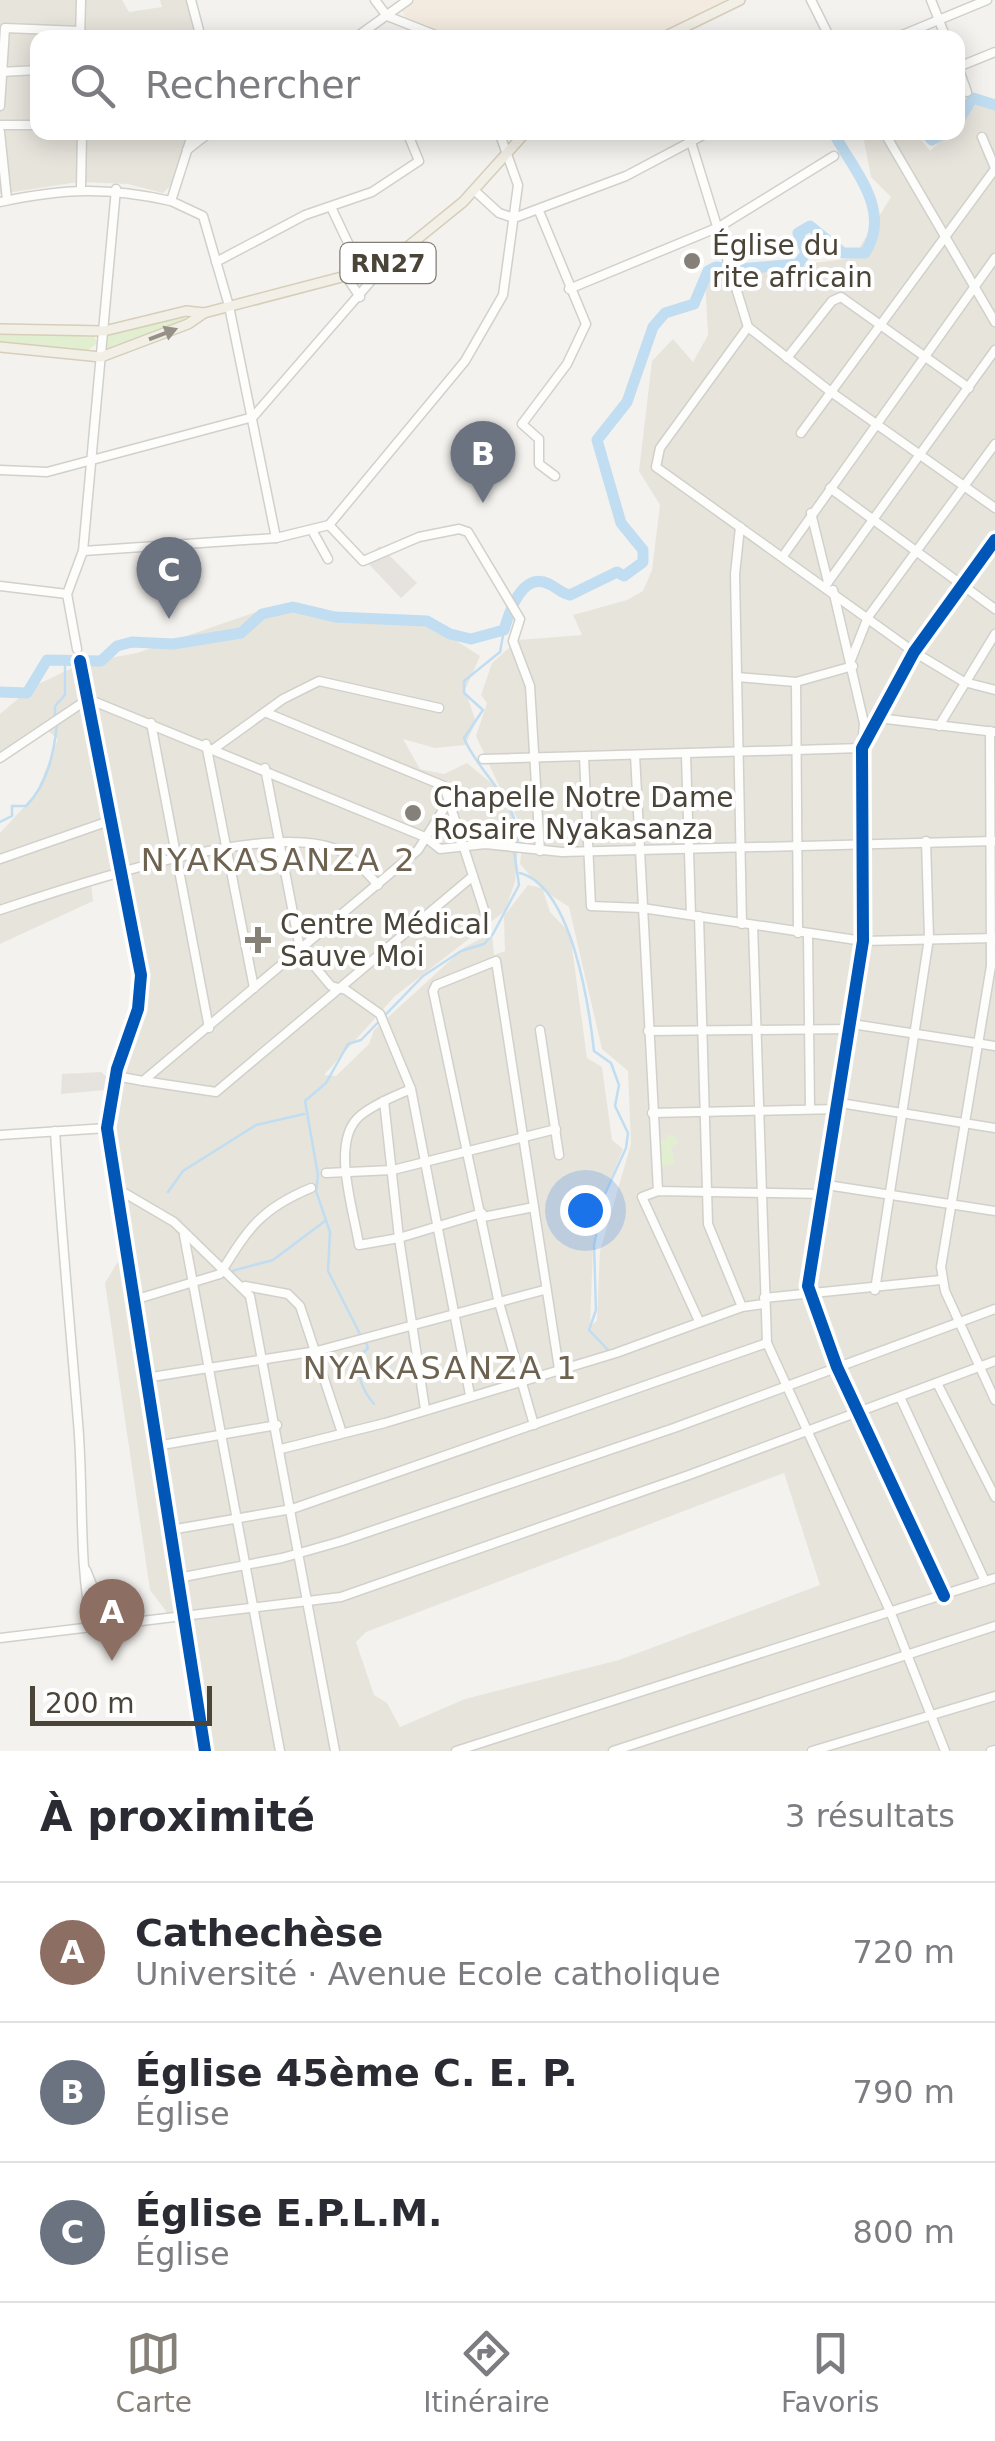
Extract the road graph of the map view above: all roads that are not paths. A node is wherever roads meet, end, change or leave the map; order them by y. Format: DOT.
graph roads {
  1 [pos="81,0"];
  2 [pos="190,0"];
  3 [pos="374,0"];
  4 [pos="408,0"];
  5 [pos="740,0"];
  6 [pos="811,0"];
  7 [pos="931,0"];
  8 [pos="986,0"];
  9 [pos="387,16"];
  10 [pos="940,22"];
  11 [pos="30,30"];
  12 [pos="80,30"];
  13 [pos="199,30"];
  14 [pos="367,30"];
  15 [pos="423,30"];
  16 [pos="678,30"];
  17 [pos="826,30"];
  18 [pos="918,30"];
  19 [pos="943,30"];
  20 [pos="995,52"];
  21 [pos="965,64"];
  22 [pos="30,70"];
  23 [pos="1,72"];
  24 [pos="965,89"];
  25 [pos="966,92"];
  26 [pos="0,106"];
  27 [pos="30,126"];
  28 [pos="0,128"];
  29 [pos="982,137"];
  30 [pos="82,140"];
  31 [pos="191,140"];
  32 [pos="200,140"];
  33 [pos="410,140"];
  34 [pos="502,140"];
  35 [pos="520,140"];
  36 [pos="695,140"];
  37 [pos="889,140"];
  38 [pos="691,142"];
  39 [pos="187,150"];
  40 [pos="834,156"];
  41 [pos="508,157"];
  42 [pos="995,168"];
  43 [pos="81,188"];
  44 [pos="116,189"];
  45 [pos="475,190"];
  46 [pos="4,201"];
  47 [pos="171,201"];
  48 [pos="331,207"];
  49 [pos="538,211"];
  50 [pos="514,218"];
  51 [pos="718,226"];
  52 [pos="946,234"];
  53 [pos="995,258"];
  54 [pos="216,262"];
  55 [pos="384,266"];
  56 [pos="346,276"];
  57 [pos="975,286"];
  58 [pos="569,289"];
  59 [pos="360,296"];
  60 [pos="229,306"];
  61 [pos="204,313"];
  62 [pos="995,322"];
  63 [pos="881,326"];
  64 [pos="748,327"];
  65 [pos="0,329"];
  66 [pos="104,330"];
  67 [pos="0,347"];
  68 [pos="995,350"];
  69 [pos="924,356"];
  70 [pos="101,358"];
  71 [pos="786,358"];
  72 [pos="969,388"];
  73 [pos="831,392"];
  74 [pos="252,417"];
  75 [pos="878,423"];
  76 [pos="802,434"];
  77 [pos="995,444"];
  78 [pos="921,455"];
  79 [pos="91,462"];
  80 [pos="0,470"];
  81 [pos="555,476"];
  82 [pos="965,486"];
  83 [pos="830,488"];
  84 [pos="995,508"];
  85 [pos="811,513"];
  86 [pos="874,521"];
  87 [pos="330,525"];
  88 [pos="740,526"];
  89 [pos="313,532"];
  90 [pos="276,538"];
  91 [pos="995,540"];
  92 [pos="83,552"];
  93 [pos="916,553"];
  94 [pos="783,556"];
  95 [pos="328,558"];
  96 [pos="963,585"];
  97 [pos="0,586"];
  98 [pos="829,586"];
  99 [pos="67,594"];
  100 [pos="995,609"];
  101 [pos="868,617"];
  102 [pos="995,634"];
  103 [pos="77,649"];
  104 [pos="914,652"];
  105 [pos="852,663"];
  106 [pos="81,665"];
  107 [pos="737,677"];
  108 [pos="796,682"];
  109 [pos="964,682"];
  110 [pos="995,690"];
  111 [pos="88,699"];
  112 [pos="439,708"];
  113 [pos="266,713"];
  114 [pos="878,718"];
  115 [pos="151,723"];
  116 [pos="939,726"];
  117 [pos="992,731"];
  118 [pos="211,746"];
  119 [pos="862,748"];
  120 [pos="797,750"];
  121 [pos="738,752"];
  122 [pos="634,755"];
  123 [pos="686,755"];
  124 [pos="532,757"];
  125 [pos="584,757"];
  126 [pos="0,758"];
  127 [pos="483,759"];
  128 [pos="265,768"];
  129 [pos="448,802"];
  130 [pos="112,820"];
  131 [pos="426,837"];
  132 [pos="926,841"];
  133 [pos="993,841"];
  134 [pos="279,842"];
  135 [pos="861,845"];
  136 [pos="796,846"];
  137 [pos="462,847"];
  138 [pos="740,848"];
  139 [pos="226,850"];
  140 [pos="639,850"];
  141 [pos="689,850"];
  142 [pos="540,851"];
  143 [pos="588,852"];
  144 [pos="178,858"];
  145 [pos="0,859"];
  146 [pos="121,870"];
  147 [pos="473,876"];
  148 [pos="378,885"];
  149 [pos="642,908"];
  150 [pos="0,910"];
  151 [pos="695,915"];
  152 [pos="486,916"];
  153 [pos="742,924"];
  154 [pos="753,925"];
  155 [pos="803,934"];
  156 [pos="929,938"];
  157 [pos="993,938"];
  158 [pos="863,941"];
  159 [pos="300,949"];
  160 [pos="254,988"];
  161 [pos="337,989"];
  162 [pos="851,1026"];
  163 [pos="810,1027"];
  164 [pos="208,1028"];
  165 [pos="756,1028"];
  166 [pos="540,1030"];
  167 [pos="702,1030"];
  168 [pos="648,1032"];
  169 [pos="916,1033"];
  170 [pos="980,1044"];
  171 [pos="995,1046"];
  172 [pos="116,1076"];
  173 [pos="143,1081"];
  174 [pos="411,1088"];
  175 [pos="384,1101"];
  176 [pos="840,1106"];
  177 [pos="810,1109"];
  178 [pos="704,1110"];
  179 [pos="760,1110"];
  180 [pos="652,1113"];
  181 [pos="903,1113"];
  182 [pos="966,1123"];
  183 [pos="108,1128"];
  184 [pos="995,1128"];
  185 [pos="556,1129"];
  186 [pos="55,1131"];
  187 [pos="526,1134"];
  188 [pos="0,1135"];
  189 [pos="468,1148"];
  190 [pos="559,1155"];
  191 [pos="427,1160"];
  192 [pos="393,1170"];
  193 [pos="326,1173"];
  194 [pos="349,1173"];
  195 [pos="116,1188"];
  196 [pos="310,1188"];
  197 [pos="826,1189"];
  198 [pos="658,1191"];
  199 [pos="706,1191"];
  200 [pos="760,1192"];
  201 [pos="890,1193"];
  202 [pos="952,1204"];
  203 [pos="534,1207"];
  204 [pos="995,1210"];
  205 [pos="482,1215"];
  206 [pos="439,1226"];
  207 [pos="184,1236"];
  208 [pos="399,1238"];
  209 [pos="223,1269"];
  210 [pos="942,1280"];
  211 [pos="193,1284"];
  212 [pos="244,1286"];
  213 [pos="544,1290"];
  214 [pos="875,1290"];
  215 [pos="810,1296"];
  216 [pos="134,1300"];
  217 [pos="498,1300"];
  218 [pos="764,1301"];
  219 [pos="742,1307"];
  220 [pos="995,1309"];
  221 [pos="454,1312"];
  222 [pos="699,1321"];
  223 [pos="960,1321"];
  224 [pos="414,1325"];
  225 [pos="767,1342"];
  226 [pos="317,1350"];
  227 [pos="266,1360"];
  228 [pos="995,1361"];
  229 [pos="837,1367"];
  230 [pos="979,1368"];
  231 [pos="210,1369"];
  232 [pos="559,1369"];
  233 [pos="145,1378"];
  234 [pos="519,1380"];
  235 [pos="938,1385"];
  236 [pos="785,1386"];
  237 [pos="470,1395"];
  238 [pos="900,1398"];
  239 [pos="995,1400"];
  240 [pos="425,1409"];
  241 [pos="859,1412"];
  242 [pos="277,1425"];
  243 [pos="534,1425"];
  244 [pos="810,1431"];
  245 [pos="342,1433"];
  246 [pos="221,1434"];
  247 [pos="156,1446"];
  248 [pos="281,1449"];
  249 [pos="995,1497"];
  250 [pos="292,1508"];
  251 [pos="239,1518"];
  252 [pos="170,1530"];
  253 [pos="300,1554"];
  254 [pos="82,1560"];
  255 [pos="248,1564"];
  256 [pos="178,1578"];
  257 [pos="995,1578"];
  258 [pos="985,1581"];
  259 [pos="944,1596"];
  260 [pos="309,1604"];
  261 [pos="254,1610"];
  262 [pos="890,1612"];
  263 [pos="183,1619"];
  264 [pos="109,1626"];
  265 [pos="995,1626"];
  266 [pos="92,1628"];
  267 [pos="0,1638"];
  268 [pos="908,1654"];
  269 [pos="995,1696"];
  270 [pos="932,1714"];
  271 [pos="636,1747"];
  272 [pos="205,1751"];
  273 [pos="280,1751"];
  274 [pos="335,1751"];
  275 [pos="456,1751"];
  276 [pos="613,1751"];
  277 [pos="812,1751"];
  278 [pos="945,1751"];
  1 -- 12 [label="street"];
  2 -- 13 [label="street"];
  3 -- 9 [label="street"];
  4 -- 9 [label="street"];
  5 -- 16 [label="main road"];
  6 -- 17 [label="street"];
  7 -- 10 [label="street"];
  8 -- 10 [label="street"];
  9 -- 14 [label="street"];
  9 -- 15 [label="street"];
  10 -- 18 [label="street"];
  10 -- 19 [label="street"];
  11 -- 23 [label="street"];
  20 -- 21 [label="street"];
  22 -- 23 [label="street"];
  23 -- 26 [label="street"];
  24 -- 25 [label="street"];
  27 -- 28 [label="street"];
  28 -- 46 [label="street"];
  29 -- 42 [label="street"];
  30 -- 43 [label="street"];
  31 -- 39 [label="street"];
  32 -- 39 [label="street"];
  33 -- 48 [label="street"];
  34 -- 41 [label="street"];
  35 -- 41 [label="main road, RN27"];
  36 -- 38 [label="street"];
  37 -- 52 [label="street"];
  38 -- 49 [label="street"];
  38 -- 51 [label="street"];
  39 -- 47 [label="street"];
  40 -- 51 [label="street"];
  41 -- 45 [label="main road, RN27"];
  41 -- 50 [label="street"];
  42 -- 52 [label="street"];
  43 -- 44 [label="street"];
  43 -- 46 [label="street"];
  44 -- 47 [label="street"];
  44 -- 66 [label="street"];
  45 -- 50 [label="street"];
  45 -- 55 [label="main road, RN27"];
  47 -- 54 [label="street"];
  48 -- 54 [label="street"];
  48 -- 56 [label="street"];
  49 -- 50 [label="street"];
  49 -- 58 [label="street"];
  50 -- 87 [label="street"];
  51 -- 58 [label="street"];
  51 -- 64 [label="street"];
  52 -- 57 [label="street"];
  52 -- 63 [label="street"];
  53 -- 57 [label="street"];
  54 -- 60 [label="street"];
  55 -- 56 [label="main road, RN27"];
  55 -- 59 [label="street"];
  56 -- 59 [label="street"];
  56 -- 60 [label="main road, RN27"];
  57 -- 62 [label="street"];
  57 -- 69 [label="street"];
  58 -- 81 [label="street"];
  59 -- 74 [label="street"];
  60 -- 61 [label="main road, RN27"];
  60 -- 74 [label="street"];
  61 -- 66 [label="main road, RN27"];
  70 -- 61 [label="main road, RN27, one-way"];
  63 -- 69 [label="street"];
  63 -- 71 [label="street"];
  63 -- 73 [label="street"];
  64 -- 71 [label="street"];
  64 -- 88 [label="street"];
  65 -- 66 [label="main road, RN27"];
  66 -- 70 [label="street"];
  67 -- 70 [label="main road, RN27"];
  68 -- 72 [label="street"];
  69 -- 72 [label="street"];
  69 -- 75 [label="street"];
  70 -- 79 [label="street"];
  71 -- 73 [label="street"];
  72 -- 78 [label="street"];
  73 -- 75 [label="street"];
  73 -- 76 [label="street"];
  74 -- 79 [label="street"];
  74 -- 90 [label="street"];
  75 -- 78 [label="street"];
  75 -- 83 [label="street"];
  77 -- 82 [label="street"];
  78 -- 82 [label="street"];
  78 -- 86 [label="street"];
  79 -- 80 [label="street"];
  79 -- 92 [label="street"];
  82 -- 84 [label="street"];
  82 -- 93 [label="street"];
  83 -- 85 [label="street"];
  83 -- 86 [label="street"];
  85 -- 94 [label="street"];
  85 -- 98 [label="street"];
  86 -- 93 [label="street"];
  86 -- 98 [label="street"];
  87 -- 89 [label="street"];
  87 -- 124 [label="street"];
  88 -- 94 [label="street"];
  88 -- 107 [label="street"];
  89 -- 90 [label="street"];
  89 -- 95 [label="street"];
  90 -- 92 [label="street"];
  91 -- 96 [label="street"];
  92 -- 99 [label="street"];
  93 -- 96 [label="street"];
  93 -- 101 [label="street"];
  94 -- 98 [label="street"];
  96 -- 100 [label="street"];
  96 -- 104 [label="street"];
  97 -- 99 [label="street"];
  98 -- 101 [label="street"];
  98 -- 105 [label="street"];
  99 -- 103 [label="street"];
  101 -- 104 [label="street"];
  101 -- 105 [label="street"];
  102 -- 109 [label="street"];
  104 -- 109 [label="street"];
  104 -- 114 [label="street"];
  105 -- 108 [label="street"];
  105 -- 119 [label="street"];
  106 -- 111 [label="street"];
  107 -- 108 [label="street"];
  107 -- 121 [label="street"];
  108 -- 120 [label="street"];
  109 -- 110 [label="street"];
  109 -- 116 [label="street"];
  111 -- 115 [label="street"];
  111 -- 126 [label="street"];
  111 -- 130 [label="street"];
  112 -- 113 [label="street"];
  113 -- 118 [label="street"];
  113 -- 129 [label="street"];
  114 -- 116 [label="street"];
  114 -- 119 [label="street"];
  115 -- 118 [label="street"];
  115 -- 144 [label="street"];
  116 -- 117 [label="street"];
  117 -- 133 [label="street"];
  118 -- 128 [label="street"];
  118 -- 139 [label="street"];
  119 -- 120 [label="street"];
  119 -- 135 [label="street"];
  120 -- 121 [label="street"];
  120 -- 136 [label="street"];
  121 -- 123 [label="street"];
  121 -- 138 [label="street"];
  122 -- 123 [label="street"];
  122 -- 125 [label="street"];
  122 -- 140 [label="street"];
  123 -- 141 [label="street"];
  124 -- 125 [label="street"];
  124 -- 127 [label="street"];
  124 -- 142 [label="street"];
  125 -- 143 [label="street"];
  128 -- 131 [label="street"];
  128 -- 134 [label="street"];
  129 -- 131 [label="street"];
  129 -- 137 [label="street"];
  130 -- 145 [label="street"];
  130 -- 146 [label="street"];
  131 -- 137 [label="street"];
  131 -- 148 [label="street"];
  132 -- 133 [label="street"];
  132 -- 135 [label="street"];
  132 -- 156 [label="street"];
  133 -- 157 [label="street"];
  134 -- 139 [label="street"];
  134 -- 148 [label="street"];
  134 -- 159 [label="street"];
  135 -- 136 [label="street"];
  135 -- 158 [label="street"];
  136 -- 138 [label="street"];
  136 -- 155 [label="street"];
  137 -- 142 [label="street"];
  137 -- 147 [label="street"];
  138 -- 141 [label="street"];
  138 -- 153 [label="street"];
  139 -- 144 [label="street"];
  139 -- 160 [label="street"];
  140 -- 141 [label="street"];
  140 -- 143 [label="street"];
  140 -- 149 [label="street"];
  141 -- 151 [label="street"];
  142 -- 143 [label="street"];
  143 -- 149 [label="street"];
  144 -- 146 [label="street"];
  144 -- 164 [label="street"];
  146 -- 150 [label="street"];
  146 -- 172 [label="street"];
  147 -- 152 [label="street"];
  147 -- 161 [label="street"];
  148 -- 159 [label="street"];
  149 -- 151 [label="street"];
  149 -- 168 [label="street"];
  151 -- 153 [label="street"];
  151 -- 167 [label="street"];
  153 -- 154 [label="street"];
  154 -- 155 [label="street"];
  154 -- 165 [label="street"];
  155 -- 158 [label="street"];
  155 -- 163 [label="street"];
  156 -- 157 [label="street"];
  156 -- 158 [label="street"];
  156 -- 169 [label="street"];
  157 -- 170 [label="street"];
  158 -- 162 [label="street"];
  159 -- 160 [label="street"];
  159 -- 161 [label="street"];
  160 -- 164 [label="street"];
  161 -- 173 [label="street"];
  161 -- 174 [label="street"];
  162 -- 163 [label="street"];
  162 -- 169 [label="street"];
  162 -- 176 [label="street"];
  163 -- 165 [label="street"];
  163 -- 177 [label="street"];
  164 -- 173 [label="street"];
  165 -- 167 [label="street"];
  165 -- 179 [label="street"];
  166 -- 185 [label="street"];
  167 -- 168 [label="street"];
  167 -- 178 [label="street"];
  168 -- 180 [label="street"];
  169 -- 170 [label="street"];
  169 -- 181 [label="street"];
  170 -- 171 [label="street"];
  170 -- 182 [label="street"];
  172 -- 173 [label="street"];
  172 -- 183 [label="street"];
  174 -- 175 [label="street"];
  174 -- 191 [label="street"];
  175 -- 192 [label="street"];
  175 -- 194 [label="street"];
  176 -- 177 [label="street"];
  176 -- 181 [label="street"];
  176 -- 197 [label="street"];
  177 -- 179 [label="street"];
  178 -- 179 [label="street"];
  178 -- 180 [label="street"];
  178 -- 199 [label="street"];
  179 -- 200 [label="street"];
  180 -- 198 [label="street"];
  181 -- 182 [label="street"];
  181 -- 201 [label="street"];
  182 -- 184 [label="street"];
  182 -- 202 [label="street"];
  183 -- 186 [label="street"];
  183 -- 195 [label="street"];
  185 -- 187 [label="street"];
  185 -- 190 [label="street"];
  186 -- 188 [label="street"];
  186 -- 254 [label="street"];
  187 -- 189 [label="street"];
  187 -- 189 [label="street"];
  187 -- 203 [label="street"];
  189 -- 191 [label="street"];
  189 -- 205 [label="street"];
  191 -- 192 [label="street"];
  191 -- 206 [label="street"];
  192 -- 194 [label="street"];
  192 -- 208 [label="street"];
  193 -- 194 [label="street"];
  194 -- 208 [label="street"];
  195 -- 207 [label="street"];
  195 -- 216 [label="street"];
  196 -- 209 [label="street"];
  197 -- 200 [label="street"];
  197 -- 201 [label="street"];
  197 -- 215 [label="street"];
  198 -- 199 [label="street"];
  198 -- 222 [label="street"];
  199 -- 200 [label="street"];
  199 -- 219 [label="street"];
  200 -- 218 [label="street"];
  201 -- 202 [label="street"];
  201 -- 214 [label="street"];
  202 -- 204 [label="street"];
  202 -- 210 [label="street"];
  203 -- 205 [label="street"];
  203 -- 213 [label="street"];
  205 -- 206 [label="street"];
  205 -- 217 [label="street"];
  206 -- 208 [label="street"];
  206 -- 221 [label="street"];
  207 -- 209 [label="street"];
  207 -- 211 [label="street"];
  208 -- 224 [label="street"];
  209 -- 211 [label="street"];
  209 -- 212 [label="street"];
  210 -- 214 [label="street"];
  210 -- 223 [label="street"];
  211 -- 216 [label="street"];
  211 -- 231 [label="street"];
  212 -- 226 [label="street"];
  212 -- 227 [label="street"];
  213 -- 217 [label="street"];
  213 -- 232 [label="street"];
  214 -- 215 [label="street"];
  215 -- 218 [label="street"];
  215 -- 229 [label="street"];
  216 -- 233 [label="street"];
  217 -- 221 [label="street"];
  217 -- 234 [label="street"];
  218 -- 219 [label="street"];
  218 -- 225 [label="street"];
  219 -- 222 [label="street"];
  220 -- 223 [label="street"];
  221 -- 224 [label="street"];
  221 -- 237 [label="street"];
  222 -- 232 [label="street"];
  223 -- 229 [label="street"];
  223 -- 230 [label="street"];
  224 -- 226 [label="street"];
  224 -- 240 [label="street"];
  225 -- 236 [label="street"];
  225 -- 243 [label="street"];
  226 -- 227 [label="street"];
  226 -- 245 [label="street"];
  227 -- 231 [label="street"];
  227 -- 242 [label="street"];
  228 -- 230 [label="street"];
  229 -- 236 [label="street"];
  229 -- 241 [label="street"];
  230 -- 235 [label="street"];
  230 -- 239 [label="street"];
  231 -- 233 [label="street"];
  231 -- 246 [label="street"];
  232 -- 234 [label="street"];
  233 -- 247 [label="street"];
  234 -- 237 [label="street"];
  234 -- 243 [label="street"];
  235 -- 238 [label="street"];
  235 -- 249 [label="street"];
  236 -- 244 [label="street"];
  236 -- 253 [label="street"];
  237 -- 240 [label="street"];
  238 -- 241 [label="street"];
  238 -- 258 [label="street"];
  240 -- 245 [label="street"];
  241 -- 244 [label="street"];
  241 -- 259 [label="street"];
  242 -- 246 [label="street"];
  242 -- 248 [label="street"];
  243 -- 250 [label="street"];
  244 -- 260 [label="street"];
  244 -- 262 [label="street"];
  245 -- 248 [label="street"];
  246 -- 247 [label="street"];
  246 -- 251 [label="street"];
  247 -- 252 [label="street"];
  248 -- 250 [label="street"];
  250 -- 251 [label="street"];
  250 -- 253 [label="street"];
  251 -- 252 [label="street"];
  251 -- 255 [label="street"];
  252 -- 256 [label="street"];
  253 -- 255 [label="street"];
  253 -- 260 [label="street"];
  254 -- 264 [label="street"];
  254 -- 266 [label="street"];
  255 -- 256 [label="street"];
  255 -- 261 [label="street"];
  256 -- 263 [label="street"];
  257 -- 258 [label="street"];
  258 -- 259 [label="street"];
  259 -- 262 [label="street"];
  260 -- 261 [label="street"];
  260 -- 274 [label="street"];
  261 -- 263 [label="street"];
  261 -- 273 [label="street"];
  262 -- 268 [label="street"];
  262 -- 275 [label="street"];
  263 -- 264 [label="street"];
  263 -- 272 [label="street"];
  264 -- 266 [label="street"];
  265 -- 268 [label="street"];
  266 -- 267 [label="street"];
  268 -- 270 [label="street"];
  268 -- 271 [label="street"];
  269 -- 270 [label="street"];
  270 -- 277 [label="street"];
  270 -- 278 [label="street"];
  271 -- 276 [label="street"];
}
